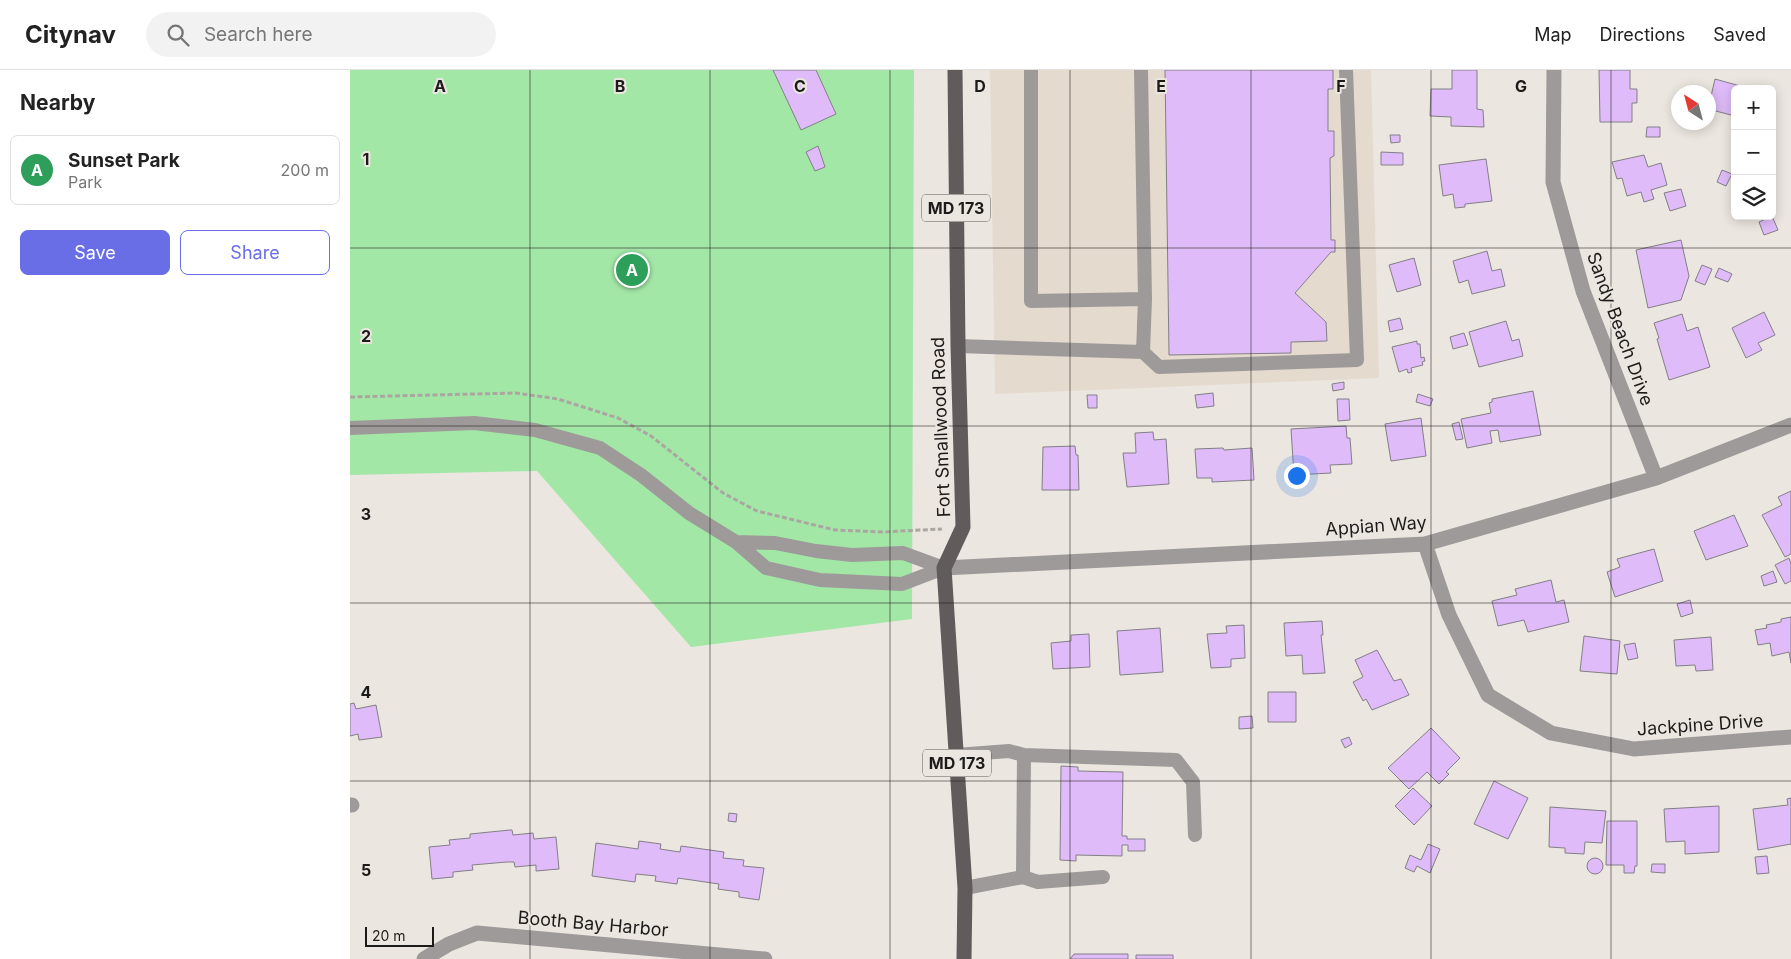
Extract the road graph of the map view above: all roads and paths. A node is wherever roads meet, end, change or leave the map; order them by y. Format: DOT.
graph roads {
  1 [pos="955,70"];
  2 [pos="1031,70"];
  3 [pos="1141,70"];
  4 [pos="1346,70"];
  5 [pos="1554,70"];
  6 [pos="1145,299"];
  7 [pos="958,346"];
  8 [pos="1143,352"];
  9 [pos="350,397"];
  10 [pos="1791,425"];
  11 [pos="350,428"];
  12 [pos="1656,478"];
  13 [pos="963,527"];
  14 [pos="736,542"];
  15 [pos="1425,544"];
  16 [pos="944,568"];
  17 [pos="1791,737"];
  18 [pos="1024,754"];
  19 [pos="956,755"];
  20 [pos="1194,835"];
  21 [pos="1023,877"];
  22 [pos="1103,877"];
  23 [pos="965,888"];
  24 [pos="424,959"];
  25 [pos="765,959"];
  26 [pos="964,959"];
  1 -- 7 [label="main road, Fort Smallwood Road / MD 173"];
  2 -- 6 [label="lane"];
  3 -- 6 [label="lane"];
  4 -- 8 [label="lane"];
  5 -- 12 [label="street, Sandy Beach Drive"];
  6 -- 8 [label="lane"];
  7 -- 8 [label="lane"];
  7 -- 13 [label="main road, Fort Smallwood Road / MD 173"];
  9 -- 13 [label="path"];
  10 -- 12 [label="street, Appian Way"];
  11 -- 14 [label="lane"];
  12 -- 15 [label="street, Appian Way"];
  13 -- 16 [label="main road, Fort Smallwood Road / MD 173"];
  14 -- 16 [label="lane"];
  14 -- 16 [label="lane"];
  15 -- 16 [label="street, Appian Way"];
  15 -- 17 [label="street, Jackpine Drive"];
  16 -- 19 [label="main road, Fort Smallwood Road / MD 173"];
  18 -- 19 [label="lane"];
  18 -- 20 [label="lane"];
  18 -- 21 [label="lane"];
  19 -- 23 [label="main road, Fort Smallwood Road / MD 173"];
  21 -- 22 [label="lane"];
  21 -- 23 [label="lane"];
  23 -- 26 [label="main road, Fort Smallwood Road / MD 173"];
  24 -- 25 [label="street, Booth Bay Harbor"];
}
